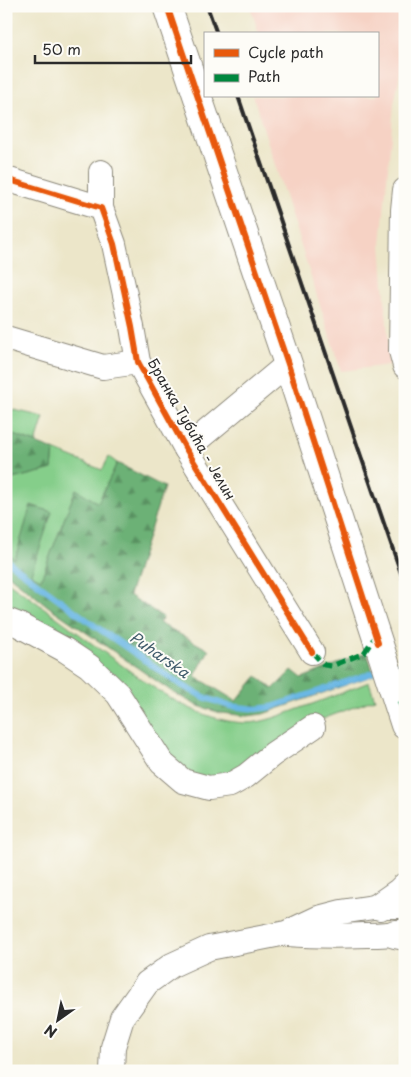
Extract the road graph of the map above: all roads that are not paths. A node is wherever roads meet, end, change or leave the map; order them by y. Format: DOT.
graph roads {
  1 [pos="167,6"];
  2 [pos="101,172"];
  3 [pos="6,179"];
  4 [pos="405,190"];
  5 [pos="101,208"];
  6 [pos="6,338"];
  7 [pos="138,362"];
  8 [pos="288,364"];
  9 [pos="405,366"];
  10 [pos="186,449"];
  11 [pos="6,620"];
  12 [pos="312,652"];
  13 [pos="402,720"];
  14 [pos="313,727"];
  15 [pos="405,887"];
  16 [pos="392,906"];
  17 [pos="286,933"];
  18 [pos="402,934"];
  19 [pos="112,1071"];
  1 -- 8 [label="main road"];
  2 -- 5 [label="street, Бранка Тубића - Јелин"];
  3 -- 5 [label="street"];
  4 -- 9 [label="street"];
  5 -- 7 [label="street, Бранка Тубића - Јелин"];
  6 -- 7 [label="street"];
  7 -- 10 [label="street, Бранка Тубића - Јелин"];
  8 -- 10 [label="street"];
  8 -- 13 [label="main road"];
  10 -- 12 [label="street, Бранка Тубића - Јелин"];
  11 -- 14 [label="street"];
  15 -- 16 [label="main road"];
  16 -- 17 [label="street"];
  17 -- 18 [label="street"];
  17 -- 19 [label="street"];
}
